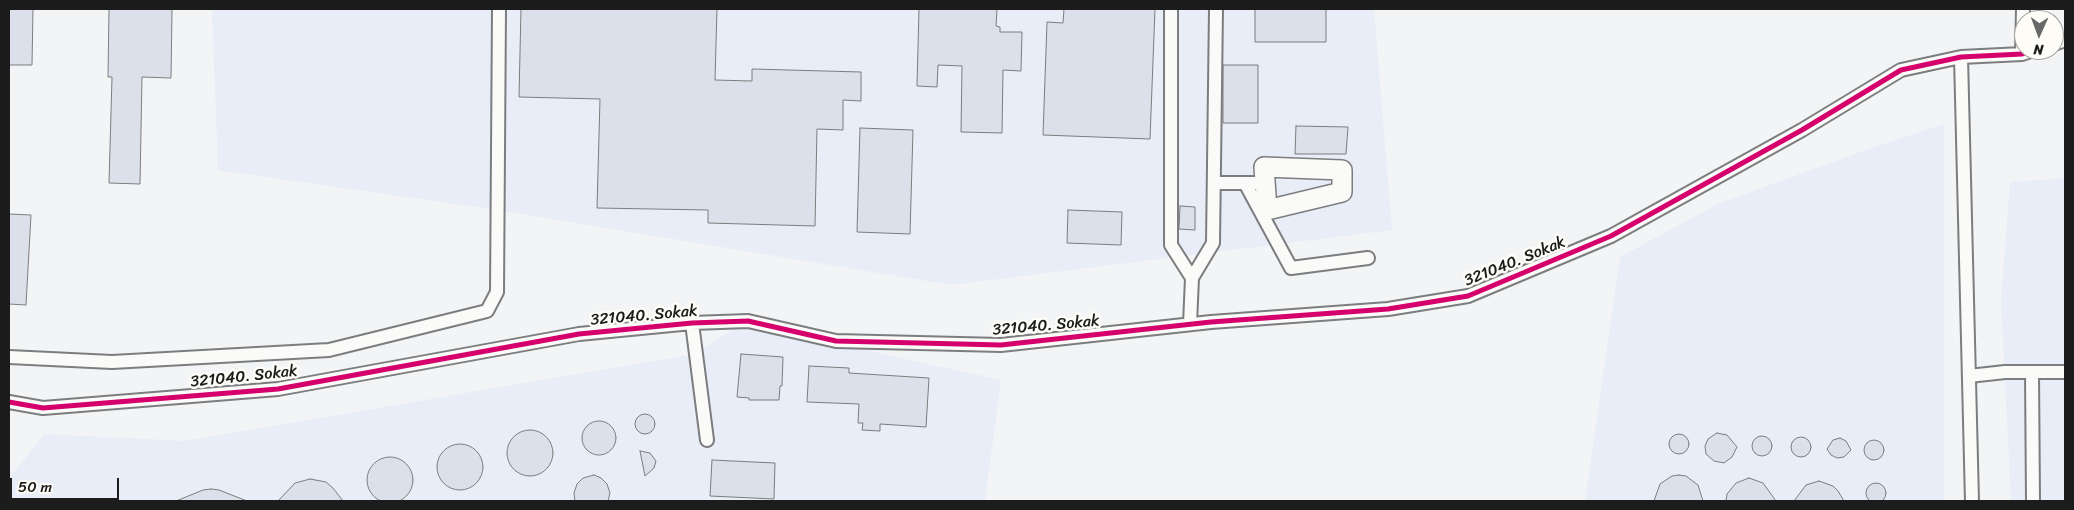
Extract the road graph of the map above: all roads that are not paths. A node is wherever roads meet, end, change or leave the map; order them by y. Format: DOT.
graph roads {
  1 [pos="499,9"];
  2 [pos="1171,9"];
  3 [pos="1216,9"];
  4 [pos="2014,53"];
  5 [pos="1962,57"];
  6 [pos="1214,183"];
  7 [pos="1245,183"];
  8 [pos="1265,183"];
  9 [pos="1368,258"];
  10 [pos="1192,278"];
  11 [pos="692,323"];
  12 [pos="1190,324"];
  13 [pos="9,357"];
  14 [pos="2032,372"];
  15 [pos="2065,372"];
  16 [pos="1969,376"];
  17 [pos="9,402"];
  18 [pos="707,440"];
  19 [pos="1972,501"];
  20 [pos="2033,501"];
  1 -- 13 [label="street"];
  2 -- 10 [label="street"];
  3 -- 6 [label="street"];
  4 -- 5 [label="street, 321040. Sokak"];
  5 -- 12 [label="street, 321040. Sokak"];
  5 -- 16 [label="street"];
  6 -- 7 [label="street"];
  6 -- 10 [label="street"];
  7 -- 8 [label="street"];
  7 -- 9 [label="street"];
  10 -- 12 [label="street"];
  11 -- 12 [label="street, 321040. Sokak"];
  11 -- 17 [label="street, 321040. Sokak"];
  11 -- 18 [label="street"];
  14 -- 15 [label="street"];
  14 -- 16 [label="street"];
  14 -- 20 [label="street"];
  16 -- 19 [label="street"];
}
